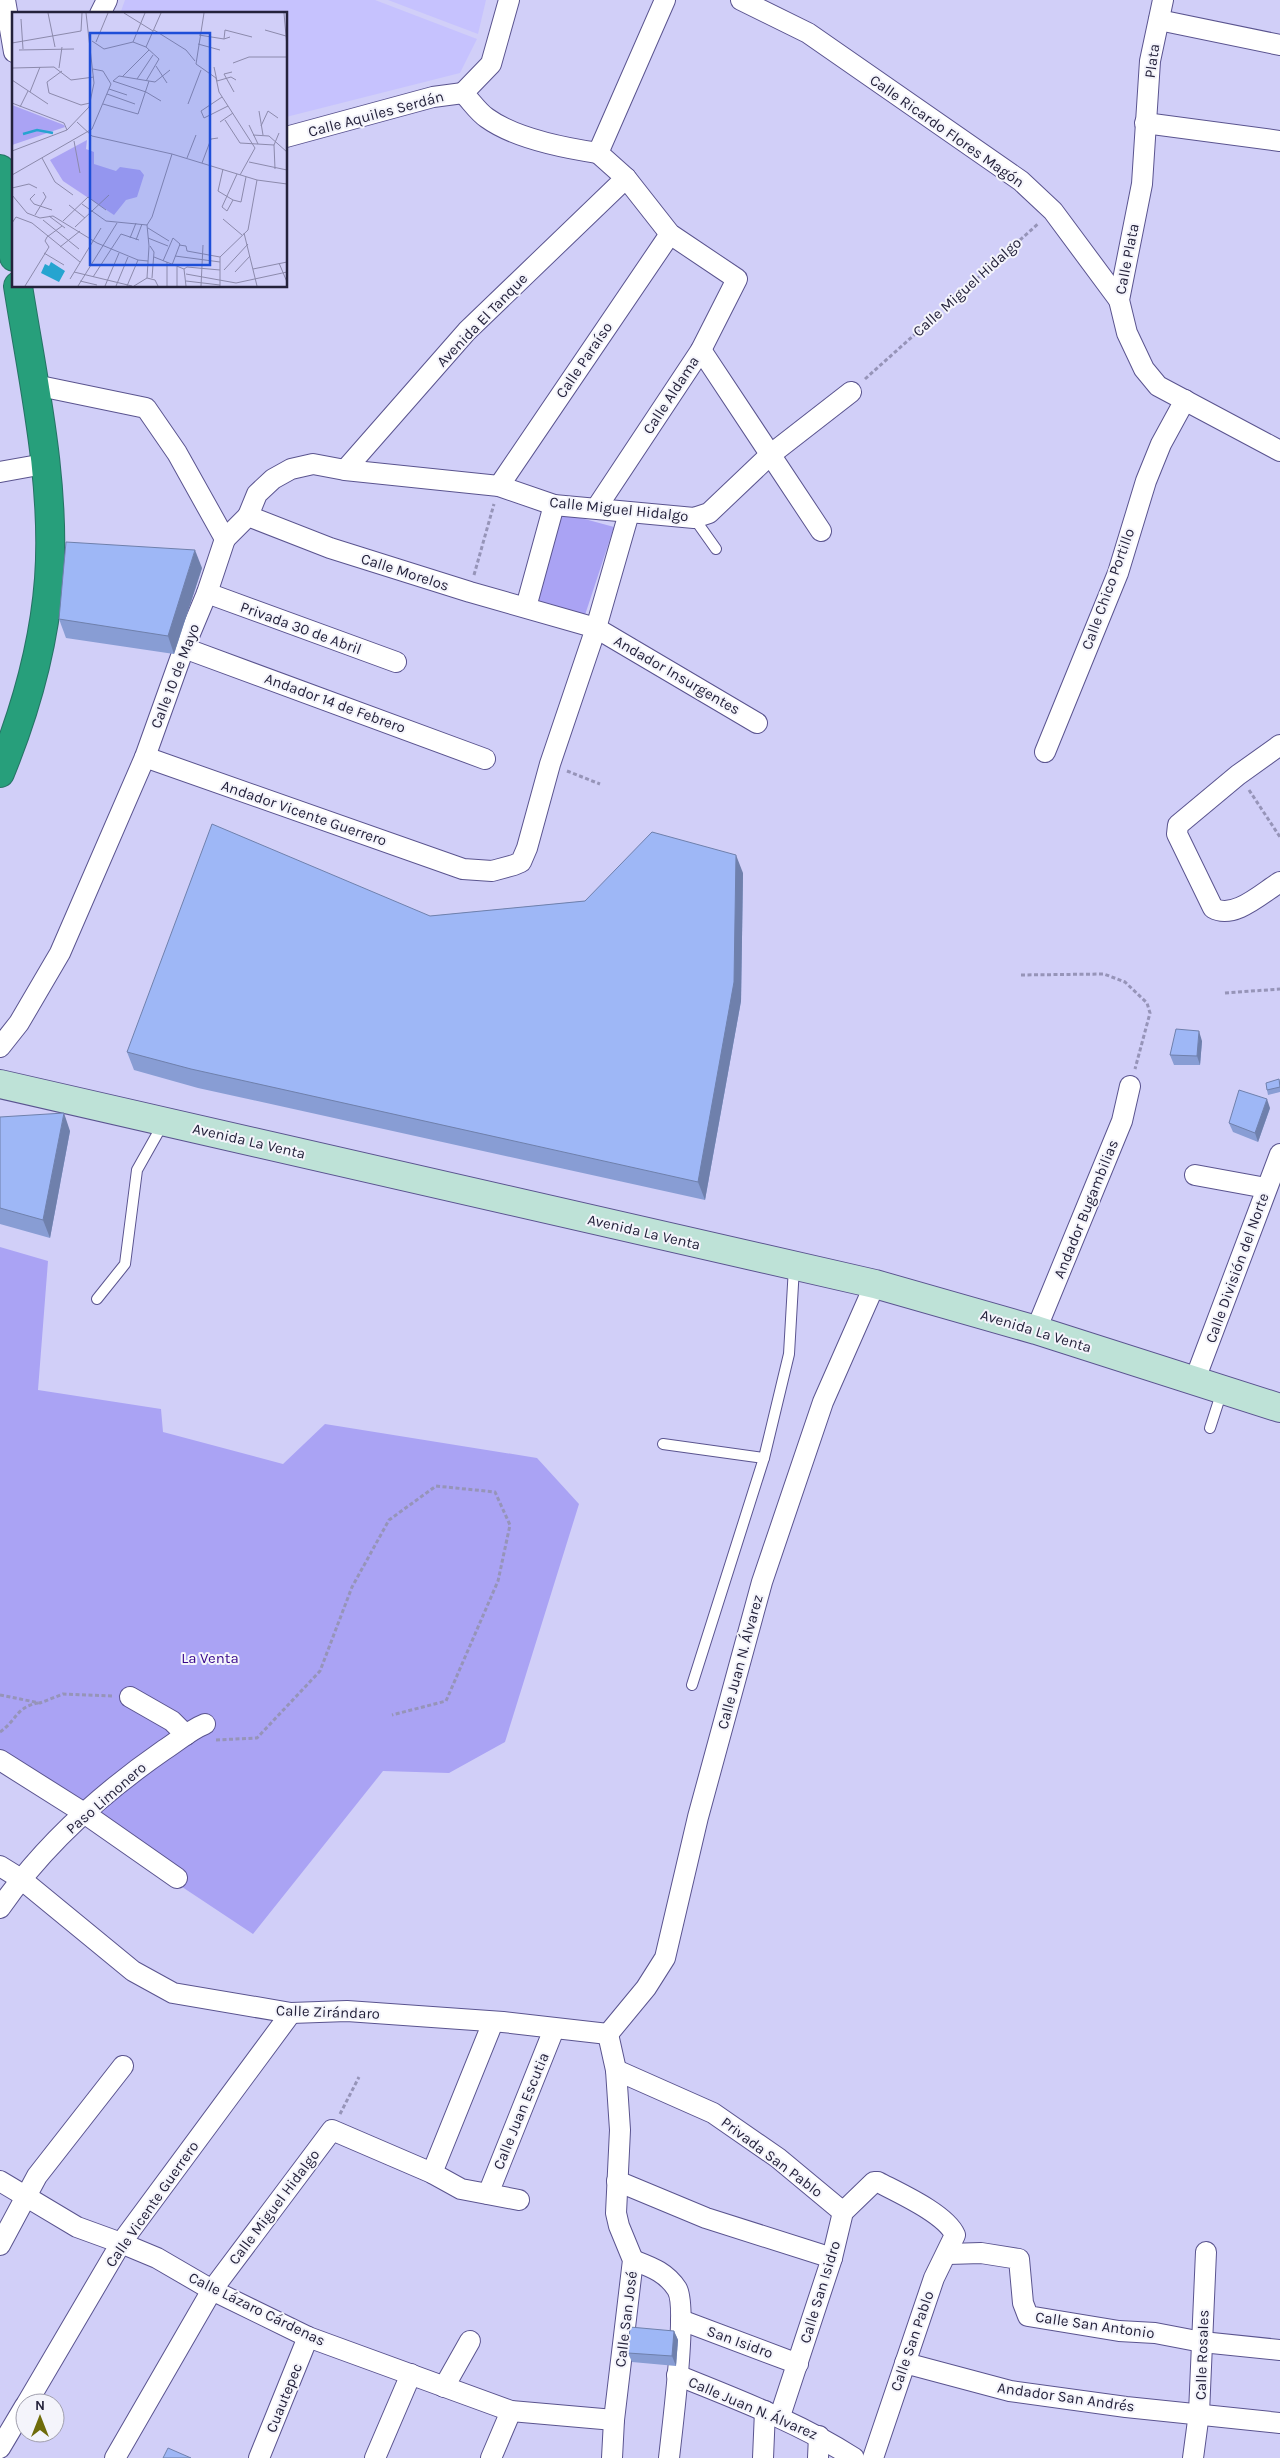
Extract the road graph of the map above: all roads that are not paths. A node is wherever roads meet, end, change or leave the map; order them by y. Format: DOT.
graph roads {
  1 [pos="5,0"];
  2 [pos="106,0"];
  3 [pos="509,0"];
  4 [pos="665,0"];
  5 [pos="742,0"];
  6 [pos="1162,0"];
  7 [pos="101,12"];
  8 [pos="1159,20"];
  9 [pos="12,40"];
  10 [pos="1280,45"];
  11 [pos="463,93"];
  12 [pos="1145,123"];
  13 [pos="288,136"];
  14 [pos="1280,141"];
  15 [pos="598,153"];
  16 [pos="0,169"];
  17 [pos="626,178"];
  18 [pos="670,234"];
  19 [pos="12,244"];
  20 [pos="19,288"];
  21 [pos="1118,300"];
  22 [pos="701,350"];
  23 [pos="34,385"];
  24 [pos="851,392"];
  25 [pos="1185,400"];
  26 [pos="1280,450"];
  27 [pos="770,455"];
  28 [pos="44,464"];
  29 [pos="345,470"];
  30 [pos="0,472"];
  31 [pos="499,486"];
  32 [pos="554,504"];
  33 [pos="597,507"];
  34 [pos="629,513"];
  35 [pos="248,516"];
  36 [pos="694,518"];
  37 [pos="821,531"];
  38 [pos="225,539"];
  39 [pos="716,549"];
  40 [pos="207,593"];
  41 [pos="526,607"];
  42 [pos="596,628"];
  43 [pos="184,648"];
  44 [pos="396,662"];
  45 [pos="757,723"];
  46 [pos="1280,745"];
  47 [pos="1044,752"];
  48 [pos="3,757"];
  49 [pos="145,757"];
  50 [pos="485,759"];
  51 [pos="1280,882"];
  52 [pos="0,1047"];
  53 [pos="0,1084"];
  54 [pos="1130,1086"];
  55 [pos="164,1122"];
  56 [pos="1280,1154"];
  57 [pos="1195,1175"];
  58 [pos="1266,1188"];
  59 [pos="794,1266"];
  60 [pos="875,1284"];
  61 [pos="97,1299"];
  62 [pos="1036,1330"];
  63 [pos="1194,1382"];
  64 [pos="1222,1390"];
  65 [pos="1280,1408"];
  66 [pos="1210,1428"];
  67 [pos="663,1444"];
  68 [pos="764,1458"];
  69 [pos="692,1686"];
  70 [pos="130,1697"];
  71 [pos="206,1724"];
  72 [pos="186,1736"];
  73 [pos="0,1760"];
  74 [pos="84,1813"];
  75 [pos="0,1866"];
  76 [pos="176,1878"];
  77 [pos="21,1879"];
  78 [pos="0,1908"];
  79 [pos="291,2013"];
  80 [pos="493,2022"];
  81 [pos="554,2029"];
  82 [pos="608,2034"];
  83 [pos="123,2066"];
  84 [pos="616,2070"];
  85 [pos="432,2173"];
  86 [pos="0,2180"];
  87 [pos="617,2181"];
  88 [pos="488,2194"];
  89 [pos="27,2198"];
  90 [pos="519,2200"];
  91 [pos="842,2212"];
  92 [pos="121,2243"];
  93 [pos="0,2245"];
  94 [pos="1206,2252"];
  95 [pos="948,2254"];
  96 [pos="832,2258"];
  97 [pos="633,2260"];
  98 [pos="212,2290"];
  99 [pos="681,2320"];
  100 [pos="308,2337"];
  101 [pos="470,2341"];
  102 [pos="1202,2342"];
  103 [pos="1280,2350"];
  104 [pos="905,2363"];
  105 [pos="798,2364"];
  106 [pos="411,2374"];
  107 [pos="677,2375"];
  108 [pos="444,2387"];
  109 [pos="33,2393"];
  110 [pos="511,2411"];
  111 [pos="772,2413"];
  112 [pos="1199,2413"];
  113 [pos="614,2420"];
  114 [pos="15,2423"];
  115 [pos="1280,2423"];
  116 [pos="819,2436"];
  117 [pos="0,2448"];
  118 [pos="115,2458"];
  119 [pos="259,2458"];
  120 [pos="376,2458"];
  121 [pos="491,2458"];
  122 [pos="612,2458"];
  123 [pos="669,2458"];
  124 [pos="763,2458"];
  125 [pos="818,2458"];
  126 [pos="854,2458"];
  127 [pos="873,2458"];
  128 [pos="1193,2458"];
  1 -- 9 [label="street"];
  2 -- 7 [label="street"];
  3 -- 11 [label="street"];
  4 -- 15 [label="street"];
  5 -- 21 [label="street, Calle Ricardo Flores Magón"];
  6 -- 8 [label="street, Plata"];
  8 -- 10 [label="street"];
  8 -- 12 [label="street, Plata"];
  11 -- 13 [label="street, Calle Aquiles Serdán"];
  11 -- 15 [label="street, Calle Aquiles Serdán"];
  12 -- 14 [label="street"];
  12 -- 21 [label="street, Calle Plata"];
  15 -- 17 [label="street"];
  16 -- 19 [label="highway"];
  17 -- 18 [label="street"];
  17 -- 29 [label="street, Avenida El Tanque"];
  18 -- 22 [label="street, Calle Aldama"];
  18 -- 31 [label="street, Calle Paraíso"];
  20 -- 23 [label="highway"];
  21 -- 25 [label="street, Calle Plata"];
  22 -- 27 [label="street"];
  22 -- 33 [label="street, Calle Aldama"];
  23 -- 28 [label="highway"];
  23 -- 38 [label="street"];
  24 -- 27 [label="street, Calle Miguel Hidalgo"];
  25 -- 26 [label="street, Calle Plata"];
  25 -- 47 [label="street, Calle Chico Portillo"];
  27 -- 36 [label="street, Calle Miguel Hidalgo"];
  27 -- 37 [label="street"];
  28 -- 30 [label="street"];
  28 -- 48 [label="highway"];
  29 -- 31 [label="street, Calle Miguel Hidalgo"];
  29 -- 35 [label="street, Calle Miguel Hidalgo"];
  31 -- 32 [label="street, Calle Miguel Hidalgo"];
  32 -- 33 [label="street, Calle Miguel Hidalgo"];
  32 -- 41 [label="street"];
  33 -- 34 [label="street, Calle Miguel Hidalgo"];
  34 -- 36 [label="street, Calle Miguel Hidalgo"];
  34 -- 42 [label="street"];
  35 -- 38 [label="street"];
  35 -- 41 [label="street, Calle Morelos"];
  36 -- 39 [label="lane"];
  38 -- 40 [label="street, Calle 10 de Mayo"];
  40 -- 43 [label="street, Calle 10 de Mayo"];
  40 -- 44 [label="street, Privada 30 de Abril"];
  41 -- 42 [label="street, Calle Morelos"];
  42 -- 45 [label="street, Andador Insurgentes"];
  42 -- 49 [label="street, Andador Vicente Guerrero"];
  43 -- 49 [label="street, Calle 10 de Mayo"];
  43 -- 50 [label="street, Andador 14 de Febrero"];
  46 -- 51 [label="street"];
  49 -- 52 [label="street, Calle 10 de Mayo"];
  53 -- 55 [label="main road, Avenida La Venta"];
  54 -- 62 [label="street, Andador Bugambilias"];
  55 -- 59 [label="main road, Avenida La Venta"];
  55 -- 61 [label="lane"];
  56 -- 58 [label="street, Calle División del Norte"];
  57 -- 58 [label="street"];
  58 -- 63 [label="street, Calle División del Norte"];
  59 -- 60 [label="main road, Avenida La Venta"];
  59 -- 68 [label="lane"];
  60 -- 62 [label="main road, Avenida La Venta"];
  60 -- 82 [label="street, Calle Juan N. Álvarez"];
  62 -- 63 [label="main road, Avenida La Venta"];
  63 -- 64 [label="main road, Avenida La Venta"];
  64 -- 65 [label="main road, Avenida La Venta"];
  64 -- 66 [label="lane"];
  67 -- 68 [label="lane"];
  68 -- 69 [label="lane"];
  70 -- 72 [label="street"];
  71 -- 72 [label="street, Paso Limonero"];
  72 -- 74 [label="street, Paso Limonero"];
  73 -- 74 [label="street"];
  74 -- 76 [label="street"];
  74 -- 77 [label="street, Paso Limonero"];
  75 -- 77 [label="street, Calle Zirándaro"];
  77 -- 78 [label="street, Paso Limonero"];
  77 -- 79 [label="street, Calle Zirándaro"];
  79 -- 80 [label="street, Calle Zirándaro"];
  79 -- 92 [label="street, Calle Vicente Guerrero"];
  80 -- 81 [label="street, Calle Zirándaro"];
  80 -- 85 [label="street"];
  81 -- 82 [label="street, Calle Zirándaro"];
  81 -- 88 [label="street, Calle Juan Escutia"];
  82 -- 84 [label="street, Calle San José"];
  83 -- 89 [label="street"];
  84 -- 87 [label="street, Calle San José"];
  84 -- 91 [label="street, Privada San Pablo"];
  85 -- 88 [label="street"];
  85 -- 98 [label="street, Calle Miguel Hidalgo"];
  86 -- 89 [label="street, Calle Lázaro Cárdenas"];
  87 -- 96 [label="street"];
  87 -- 97 [label="street, Calle San José"];
  88 -- 90 [label="street"];
  89 -- 92 [label="street, Calle Lázaro Cárdenas"];
  89 -- 93 [label="street"];
  91 -- 95 [label="street, Calle San Pablo"];
  91 -- 96 [label="street, Calle San Isidro"];
  92 -- 98 [label="street, Calle Lázaro Cárdenas"];
  92 -- 109 [label="street, Calle Vicente Guerrero"];
  94 -- 102 [label="street, Calle Rosales"];
  95 -- 102 [label="street, Calle San Antonio"];
  95 -- 104 [label="street, Calle San Pablo"];
  96 -- 105 [label="street, Calle San Isidro"];
  97 -- 99 [label="street"];
  97 -- 113 [label="street, Calle San José"];
  98 -- 100 [label="street, Calle Lázaro Cárdenas"];
  98 -- 118 [label="street, Calle Miguel Hidalgo"];
  99 -- 105 [label="street, San Isidro"];
  99 -- 107 [label="street"];
  100 -- 106 [label="street, Calle Lázaro Cárdenas"];
  100 -- 119 [label="street, Cuautepec"];
  101 -- 108 [label="street"];
  102 -- 103 [label="street"];
  102 -- 112 [label="street, Calle Rosales"];
  104 -- 112 [label="street, Andador San Andrés"];
  104 -- 127 [label="street, Calle San Pablo"];
  105 -- 111 [label="street, Calle San Isidro"];
  106 -- 108 [label="street, Calle Lázaro Cárdenas"];
  106 -- 120 [label="street"];
  107 -- 111 [label="street, Calle Juan N. Álvarez"];
  107 -- 123 [label="street"];
  108 -- 110 [label="street, Calle Lázaro Cárdenas"];
  110 -- 113 [label="street, Calle Lázaro Cárdenas"];
  110 -- 121 [label="street"];
  111 -- 116 [label="street, Calle Juan N. Álvarez"];
  111 -- 124 [label="street, Calle San Isidro"];
  112 -- 115 [label="street, Andador San Andrés"];
  112 -- 128 [label="street, Calle Rosales"];
  113 -- 122 [label="street, Calle San José"];
  114 -- 117 [label="street, Calle Vicente Guerrero"];
  116 -- 125 [label="street"];
  116 -- 126 [label="street, Calle Juan N. Álvarez"];
}
